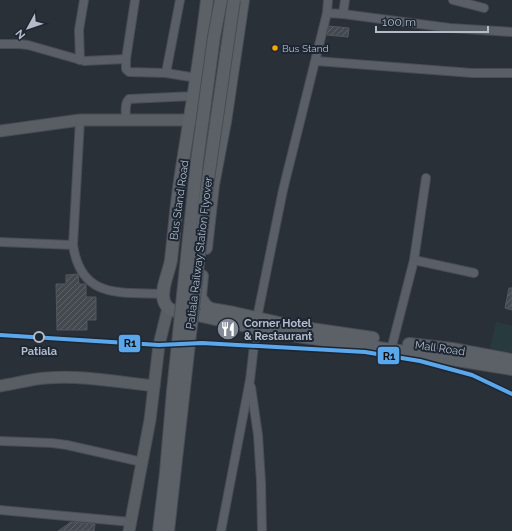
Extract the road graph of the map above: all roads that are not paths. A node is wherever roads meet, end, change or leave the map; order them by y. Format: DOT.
graph roads {
  1 [pos="84,0"];
  2 [pos="135,0"];
  3 [pos="180,0"];
  4 [pos="207,0"];
  5 [pos="222,0"];
  6 [pos="234,0"];
  7 [pos="242,0"];
  8 [pos="328,0"];
  9 [pos="345,0"];
  10 [pos="457,1"];
  11 [pos="484,8"];
  12 [pos="327,13"];
  13 [pos="343,14"];
  14 [pos="512,32"];
  15 [pos="0,44"];
  16 [pos="126,59"];
  17 [pos="80,60"];
  18 [pos="316,61"];
  19 [pos="166,73"];
  20 [pos="512,73"];
  21 [pos="197,78"];
  22 [pos="194,96"];
  23 [pos="80,120"];
  24 [pos="126,120"];
  25 [pos="191,120"];
  26 [pos="225,122"];
  27 [pos="0,131"];
  28 [pos="426,178"];
  29 [pos="0,242"];
  30 [pos="73,244"];
  31 [pos="414,260"];
  32 [pos="474,273"];
  33 [pos="162,294"];
  34 [pos="168,308"];
  35 [pos="256,323"];
  36 [pos="393,342"];
  37 [pos="512,360"];
  38 [pos="512,369"];
  39 [pos="250,380"];
  40 [pos="0,386"];
  41 [pos="154,386"];
  42 [pos="0,441"];
  43 [pos="142,462"];
  44 [pos="0,510"];
  45 [pos="130,526"];
  46 [pos="159,531"];
  47 [pos="168,531"];
  48 [pos="221,531"];
  49 [pos="262,531"];
  1 -- 17 [label="street"];
  2 -- 16 [label="street"];
  3 -- 19 [label="street"];
  4 -- 21 [label="main road, Bus Stand Road"];
  5 -- 46 [label="main road, Patiala Railway Station Flyover, bridge"];
  6 -- 47 [label="main road, Patiala Railway Station Flyover, bridge"];
  7 -- 26 [label="main road"];
  8 -- 12 [label="street"];
  9 -- 13 [label="street"];
  10 -- 11 [label="street"];
  12 -- 13 [label="street"];
  12 -- 18 [label="street"];
  13 -- 14 [label="street"];
  15 -- 17 [label="street"];
  16 -- 17 [label="street"];
  16 -- 19 [label="street"];
  18 -- 20 [label="street"];
  18 -- 35 [label="street"];
  19 -- 21 [label="street"];
  21 -- 22 [label="main road, Bus Stand Road"];
  22 -- 24 [label="street"];
  22 -- 25 [label="main road, Bus Stand Road"];
  23 -- 24 [label="street"];
  23 -- 27 [label="street"];
  23 -- 30 [label="street"];
  24 -- 25 [label="street"];
  25 -- 26 [label="street"];
  25 -- 33 [label="main road, Bus Stand Road"];
  26 -- 35 [label="main road"];
  28 -- 31 [label="street"];
  29 -- 30 [label="street"];
  30 -- 33 [label="street"];
  31 -- 32 [label="street"];
  31 -- 36 [label="street"];
  33 -- 34 [label="main road"];
  34 -- 35 [label="main road"];
  34 -- 41 [label="street"];
  35 -- 36 [label="main road, Mall Road"];
  35 -- 38 [label="main road, Mall Road"];
  35 -- 39 [label="street"];
  36 -- 37 [label="main road, Mall Road"];
  39 -- 48 [label="street"];
  39 -- 49 [label="street"];
  40 -- 41 [label="street"];
  41 -- 43 [label="street"];
  42 -- 43 [label="street"];
  43 -- 45 [label="street"];
  44 -- 45 [label="street"];
}
